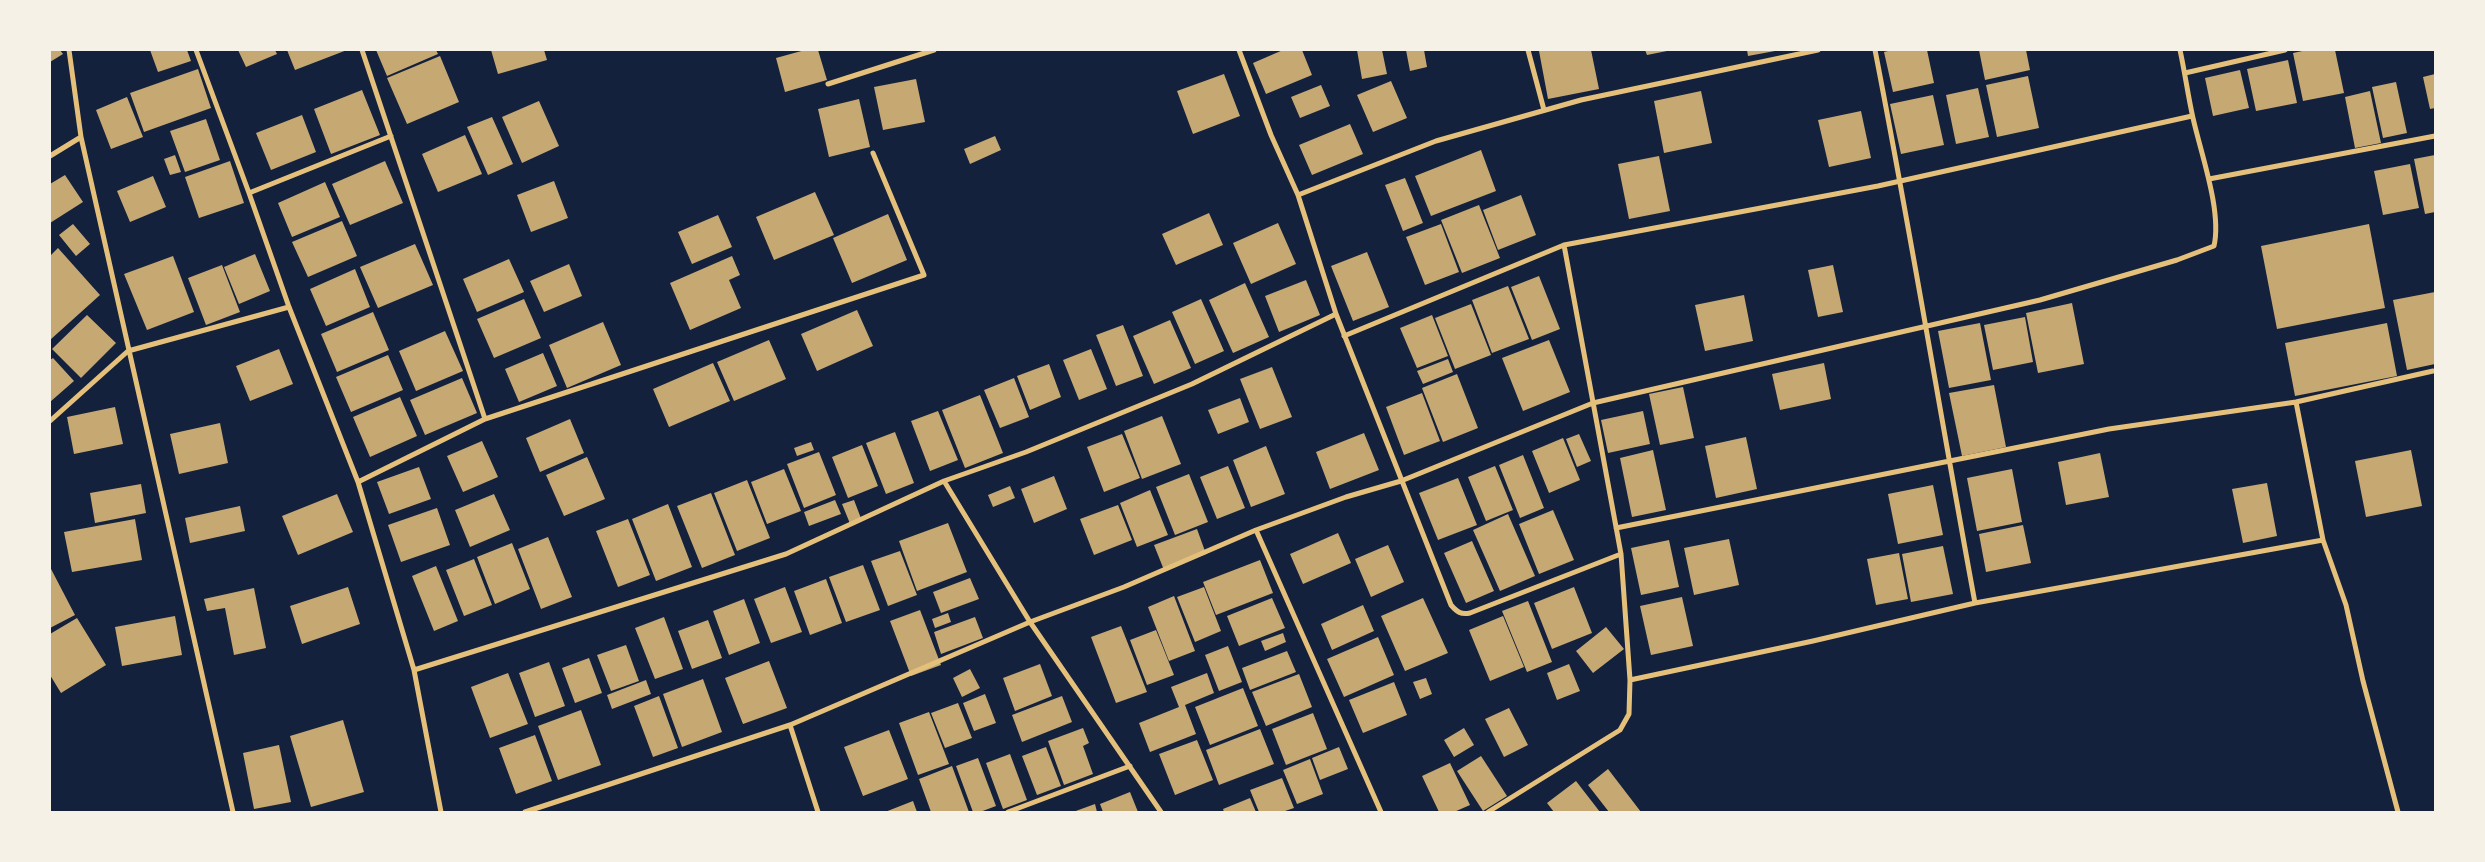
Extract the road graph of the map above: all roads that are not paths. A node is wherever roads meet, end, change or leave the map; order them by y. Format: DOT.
graph roads {
  1 [pos="68,50"];
  2 [pos="196,50"];
  3 [pos="362,50"];
  4 [pos="934,50"];
  5 [pos="1239,50"];
  6 [pos="1528,50"];
  7 [pos="1818,50"];
  8 [pos="1875,50"];
  9 [pos="2180,50"];
  10 [pos="2285,50"];
  11 [pos="2185,73"];
  12 [pos="828,84"];
  13 [pos="1544,110"];
  14 [pos="2192,116"];
  15 [pos="391,136"];
  16 [pos="2435,136"];
  17 [pos="81,137"];
  18 [pos="873,153"];
  19 [pos="50,156"];
  20 [pos="2209,179"];
  21 [pos="1901,181"];
  22 [pos="249,193"];
  23 [pos="1298,195"];
  24 [pos="1564,246"];
  25 [pos="289,307"];
  26 [pos="1336,314"];
  27 [pos="1927,327"];
  28 [pos="1344,336"];
  29 [pos="128,351"];
  30 [pos="2433,371"];
  31 [pos="2296,402"];
  32 [pos="1593,403"];
  33 [pos="485,419"];
  34 [pos="50,421"];
  35 [pos="1949,462"];
  36 [pos="944,481"];
  37 [pos="1401,481"];
  38 [pos="358,482"];
  39 [pos="1616,528"];
  40 [pos="1256,530"];
  41 [pos="2323,540"];
  42 [pos="1620,554"];
  43 [pos="1975,603"];
  44 [pos="1030,622"];
  45 [pos="414,670"];
  46 [pos="1630,680"];
  47 [pos="790,725"];
  48 [pos="1130,766"];
  49 [pos="233,812"];
  50 [pos="441,812"];
  51 [pos="525,812"];
  52 [pos="818,812"];
  53 [pos="1008,812"];
  54 [pos="1161,812"];
  55 [pos="1381,812"];
  56 [pos="1488,812"];
  57 [pos="2398,812"];
  1 -- 17 [label="street"];
  2 -- 22 [label="street"];
  3 -- 15 [label="street"];
  4 -- 12 [label="street"];
  5 -- 23 [label="street"];
  6 -- 13 [label="street"];
  7 -- 13 [label="street"];
  8 -- 21 [label="street"];
  9 -- 11 [label="street"];
  10 -- 11 [label="street"];
  11 -- 14 [label="street"];
  13 -- 23 [label="street"];
  14 -- 20 [label="street"];
  14 -- 21 [label="street"];
  15 -- 22 [label="street"];
  15 -- 33 [label="street"];
  16 -- 20 [label="street"];
  17 -- 19 [label="street"];
  17 -- 29 [label="street"];
  18 -- 33 [label="street"];
  20 -- 27 [label="street"];
  21 -- 24 [label="street"];
  21 -- 27 [label="street"];
  22 -- 25 [label="street"];
  23 -- 26 [label="street"];
  24 -- 28 [label="street"];
  24 -- 32 [label="street"];
  25 -- 29 [label="street"];
  25 -- 38 [label="street"];
  26 -- 28 [label="street"];
  26 -- 36 [label="street"];
  27 -- 32 [label="street"];
  27 -- 35 [label="street"];
  28 -- 37 [label="street"];
  29 -- 34 [label="street"];
  29 -- 49 [label="street"];
  30 -- 31 [label="street"];
  31 -- 35 [label="street"];
  31 -- 41 [label="street"];
  32 -- 37 [label="street"];
  32 -- 39 [label="street"];
  33 -- 38 [label="street"];
  35 -- 39 [label="street"];
  35 -- 43 [label="street"];
  36 -- 44 [label="street"];
  36 -- 45 [label="street"];
  37 -- 40 [label="street"];
  37 -- 42 [label="street"];
  38 -- 45 [label="street"];
  39 -- 42 [label="street"];
  40 -- 44 [label="street"];
  40 -- 55 [label="street"];
  41 -- 43 [label="street"];
  41 -- 57 [label="street"];
  42 -- 46 [label="street"];
  43 -- 46 [label="street"];
  44 -- 47 [label="street"];
  44 -- 48 [label="street"];
  45 -- 50 [label="street"];
  46 -- 56 [label="street"];
  47 -- 51 [label="street"];
  47 -- 52 [label="street"];
  48 -- 53 [label="street"];
  48 -- 54 [label="street"];
}
